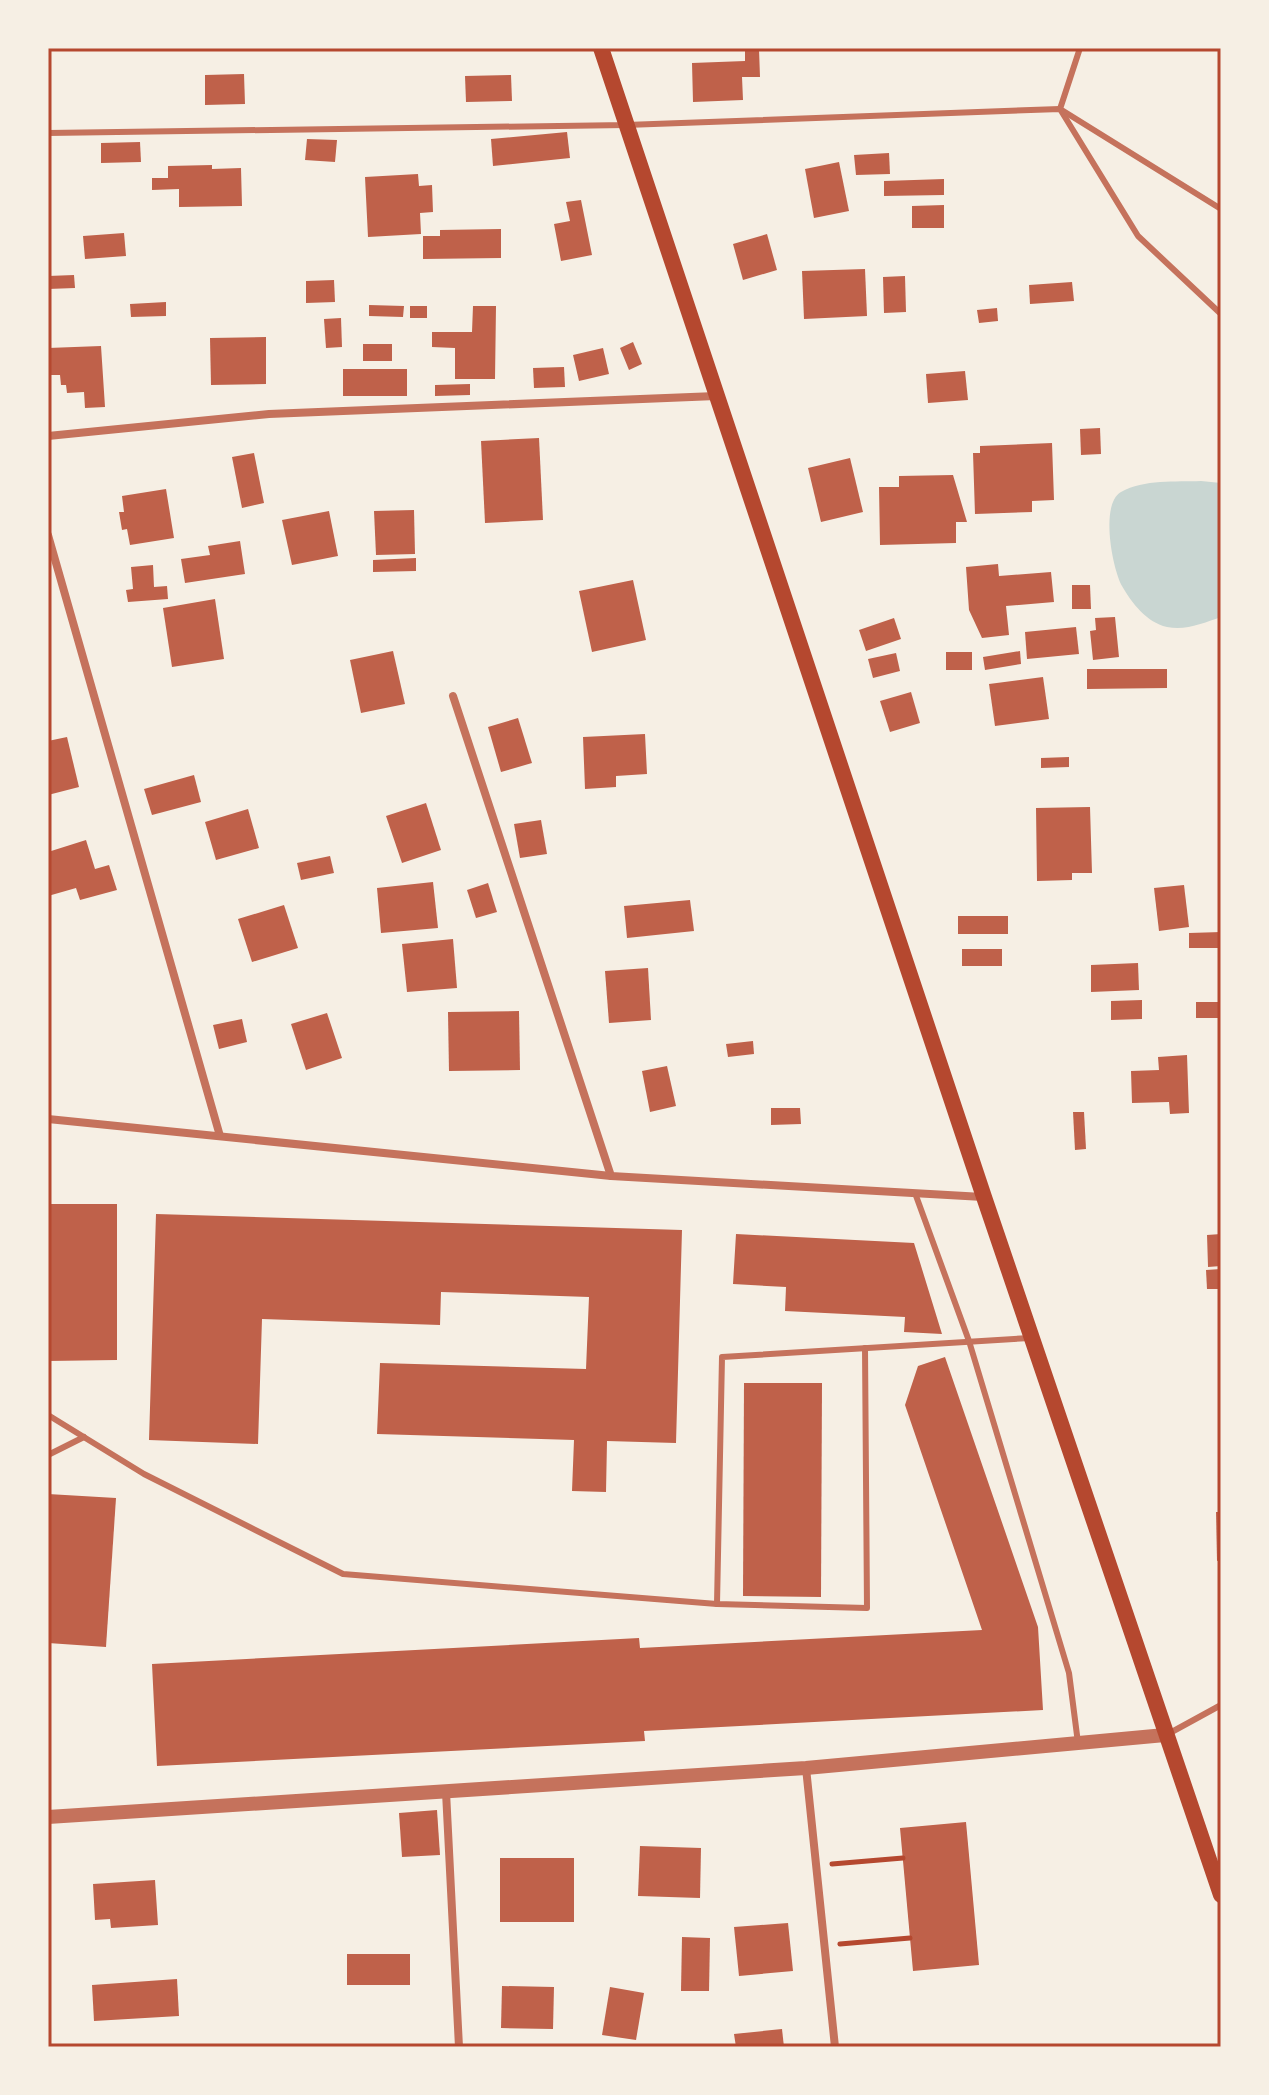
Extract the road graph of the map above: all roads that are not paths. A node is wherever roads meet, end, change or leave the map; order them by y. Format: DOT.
graph roads {
  1 [pos="601,48"];
  2 [pos="1080,48"];
  3 [pos="1060,109"];
  4 [pos="626,125"];
  5 [pos="48,133"];
  6 [pos="1221,209"];
  7 [pos="1221,314"];
  8 [pos="716,396"];
  9 [pos="48,436"];
  10 [pos="48,535"];
  11 [pos="453,696"];
  12 [pos="48,1119"];
  13 [pos="220,1136"];
  14 [pos="611,1176"];
  15 [pos="915,1193"];
  16 [pos="984,1197"];
  17 [pos="1032,1338"];
  18 [pos="969,1341"];
  19 [pos="865,1348"];
  20 [pos="48,1415"];
  21 [pos="84,1437"];
  22 [pos="48,1455"];
  23 [pos="717,1604"];
  24 [pos="1221,1705"];
  25 [pos="1165,1735"];
  26 [pos="1078,1743"];
  27 [pos="806,1768"];
  28 [pos="446,1792"];
  29 [pos="48,1817"];
  30 [pos="1221,1895"];
  31 [pos="459,2047"];
  32 [pos="835,2047"];
  1 -- 4 [label="main road"];
  2 -- 3 [label="lane"];
  3 -- 4 [label="lane"];
  3 -- 6 [label="lane"];
  3 -- 7 [label="lane"];
  4 -- 5 [label="lane"];
  4 -- 8 [label="main road"];
  8 -- 9 [label="street"];
  8 -- 16 [label="main road"];
  10 -- 13 [label="street"];
  11 -- 14 [label="street"];
  12 -- 13 [label="street"];
  13 -- 14 [label="street"];
  14 -- 15 [label="street"];
  15 -- 16 [label="street"];
  15 -- 18 [label="lane"];
  16 -- 17 [label="main road"];
  17 -- 18 [label="lane"];
  17 -- 25 [label="main road"];
  18 -- 19 [label="lane"];
  18 -- 26 [label="lane"];
  19 -- 23 [label="lane"];
  19 -- 23 [label="lane"];
  20 -- 21 [label="lane"];
  21 -- 22 [label="lane"];
  21 -- 23 [label="lane"];
  24 -- 25 [label="lane"];
  25 -- 26 [label="street"];
  25 -- 30 [label="main road"];
  26 -- 27 [label="street"];
  27 -- 28 [label="street"];
  27 -- 32 [label="street"];
  28 -- 29 [label="street"];
  28 -- 31 [label="street"];
}
